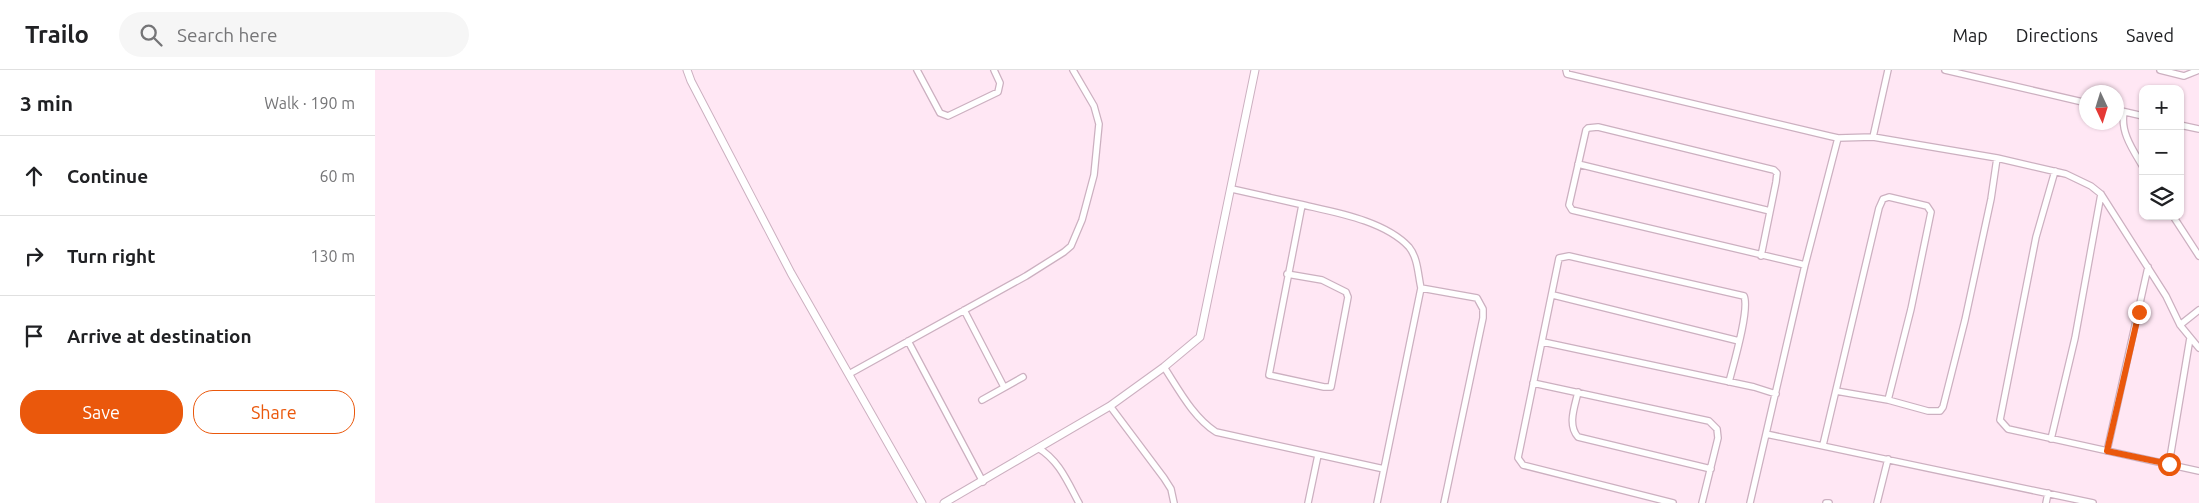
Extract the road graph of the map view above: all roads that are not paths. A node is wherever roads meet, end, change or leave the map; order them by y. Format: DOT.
graph roads {
  1 [pos="687,70"];
  2 [pos="917,70"];
  3 [pos="994,70"];
  4 [pos="1073,70"];
  5 [pos="1255,70"];
  6 [pos="1566,70"];
  7 [pos="1888,70"];
  8 [pos="1945,70"];
  9 [pos="2160,70"];
  10 [pos="2199,70"];
  11 [pos="2079,101"];
  12 [pos="2124,112"];
  13 [pos="2139,115"];
  14 [pos="2184,126"];
  15 [pos="2124,127"];
  16 [pos="2199,129"];
  17 [pos="1873,137"];
  18 [pos="1838,138"];
  19 [pos="1997,158"];
  20 [pos="2139,159"];
  21 [pos="1578,164"];
  22 [pos="2055,171"];
  23 [pos="1232,189"];
  24 [pos="2101,194"];
  25 [pos="1302,205"];
  26 [pos="1770,211"];
  27 [pos="2176,220"];
  28 [pos="1761,256"];
  29 [pos="2199,256"];
  30 [pos="1805,265"];
  31 [pos="2148,267"];
  32 [pos="1287,274"];
  33 [pos="1421,288"];
  34 [pos="1553,295"];
  35 [pos="964,310"];
  36 [pos="2199,310"];
  37 [pos="2180,325"];
  38 [pos="2190,338"];
  39 [pos="908,341"];
  40 [pos="1739,341"];
  41 [pos="1543,342"];
  42 [pos="2199,348"];
  43 [pos="1163,367"];
  44 [pos="849,374"];
  45 [pos="1023,377"];
  46 [pos="1533,382"];
  47 [pos="1729,382"];
  48 [pos="1004,387"];
  49 [pos="1836,391"];
  50 [pos="1578,392"];
  51 [pos="1776,394"];
  52 [pos="982,400"];
  53 [pos="1888,400"];
  54 [pos="1110,406"];
  55 [pos="1766,434"];
  56 [pos="2051,439"];
  57 [pos="1823,445"];
  58 [pos="1038,448"];
  59 [pos="2107,451"];
  60 [pos="1318,455"];
  61 [pos="1888,459"];
  62 [pos="2169,464"];
  63 [pos="1384,469"];
  64 [pos="1711,469"];
  65 [pos="2199,471"];
  66 [pos="983,482"];
  67 [pos="2048,493"];
  68 [pos="922,503"];
  69 [pos="944,503"];
  70 [pos="1079,503"];
  71 [pos="1174,503"];
  72 [pos="1308,503"];
  73 [pos="1377,503"];
  74 [pos="1444,503"];
  75 [pos="1673,503"];
  76 [pos="1702,503"];
  77 [pos="1749,503"];
  78 [pos="1877,503"];
  79 [pos="2046,503"];
  80 [pos="2093,503"];
  1 -- 44 [label="street"];
  2 -- 3 [label="street"];
  4 -- 35 [label="street"];
  5 -- 23 [label="street"];
  6 -- 18 [label="street"];
  7 -- 17 [label="street"];
  8 -- 11 [label="street"];
  9 -- 10 [label="street"];
  12 -- 13 [label="street"];
  14 -- 16 [label="street"];
  15 -- 20 [label="street"];
  17 -- 18 [label="street"];
  17 -- 19 [label="street"];
  18 -- 30 [label="street"];
  19 -- 22 [label="street"];
  19 -- 53 [label="street"];
  21 -- 26 [label="street"];
  21 -- 26 [label="street"];
  21 -- 28 [label="street"];
  22 -- 24 [label="street"];
  22 -- 56 [label="street"];
  23 -- 25 [label="street"];
  23 -- 43 [label="street"];
  24 -- 31 [label="street"];
  24 -- 56 [label="street"];
  25 -- 32 [label="street"];
  25 -- 33 [label="street"];
  26 -- 28 [label="street"];
  27 -- 29 [label="street"];
  28 -- 30 [label="street"];
  30 -- 51 [label="street"];
  31 -- 37 [label="street"];
  31 -- 59 [label="street"];
  32 -- 32 [label="street"];
  33 -- 63 [label="street"];
  33 -- 74 [label="street"];
  34 -- 40 [label="street"];
  34 -- 40 [label="street"];
  34 -- 41 [label="street"];
  35 -- 39 [label="street"];
  35 -- 48 [label="street"];
  36 -- 37 [label="street"];
  37 -- 38 [label="street"];
  38 -- 42 [label="street"];
  38 -- 62 [label="street"];
  39 -- 44 [label="street"];
  39 -- 66 [label="street"];
  40 -- 47 [label="street"];
  41 -- 46 [label="street"];
  41 -- 47 [label="street"];
  43 -- 54 [label="street"];
  43 -- 60 [label="street"];
  44 -- 68 [label="street"];
  45 -- 48 [label="street"];
  46 -- 50 [label="street"];
  46 -- 75 [label="street"];
  47 -- 51 [label="street"];
  48 -- 52 [label="street"];
  49 -- 53 [label="street"];
  49 -- 53 [label="street"];
  49 -- 57 [label="street"];
  50 -- 64 [label="street"];
  50 -- 64 [label="street"];
  51 -- 55 [label="street"];
  54 -- 58 [label="street"];
  54 -- 71 [label="street"];
  55 -- 57 [label="street"];
  55 -- 77 [label="street"];
  56 -- 59 [label="street"];
  57 -- 61 [label="street"];
  58 -- 66 [label="street"];
  58 -- 70 [label="street"];
  59 -- 62 [label="street"];
  60 -- 63 [label="street"];
  60 -- 72 [label="street"];
  61 -- 67 [label="street"];
  61 -- 78 [label="street"];
  62 -- 65 [label="street"];
  63 -- 73 [label="street"];
  64 -- 76 [label="street"];
  66 -- 69 [label="street"];
  67 -- 79 [label="street"];
  67 -- 80 [label="street"];
}
